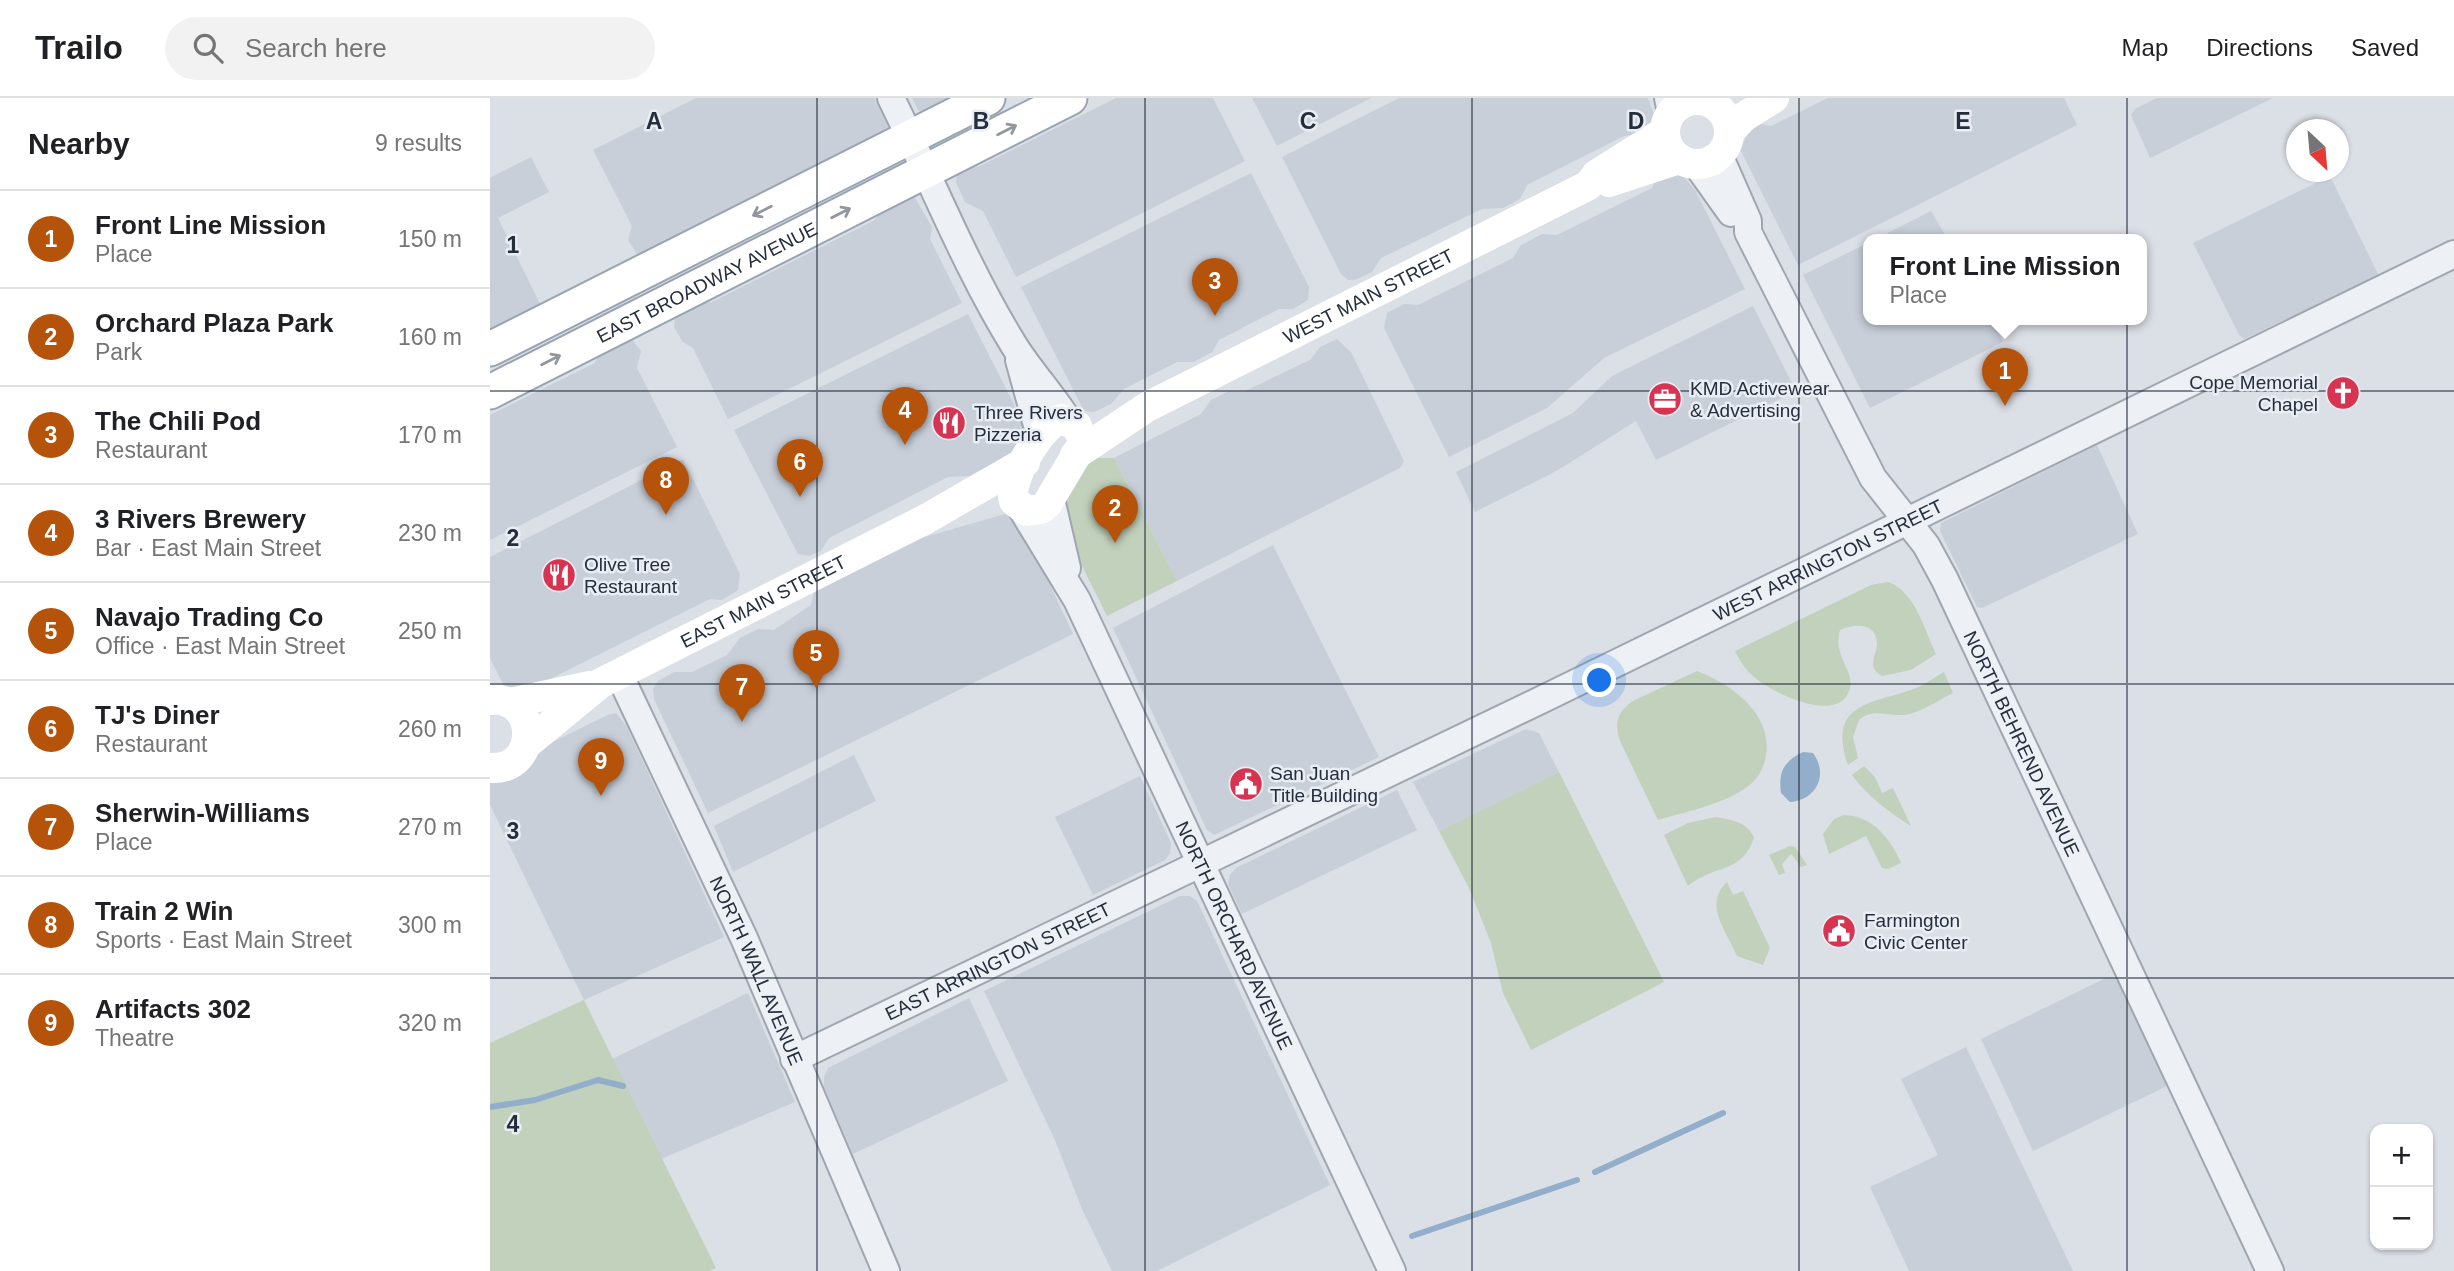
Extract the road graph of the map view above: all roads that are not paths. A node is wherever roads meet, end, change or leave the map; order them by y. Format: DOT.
graph roads {
  1 [pos="891,98"];
  2 [pos="988,98"];
  3 [pos="1070,98"];
  4 [pos="1745,98"];
  5 [pos="1774,98"];
  6 [pos="1685,107"];
  7 [pos="910,136"];
  8 [pos="1706,152"];
  9 [pos="924,172"];
  10 [pos="1589,185"];
  11 [pos="2454,254"];
  12 [pos="1016,348"];
  13 [pos="490,349"];
  14 [pos="490,391"];
  15 [pos="1147,407"];
  16 [pos="1070,421"];
  17 [pos="1040,436"];
  18 [pos="1075,455"];
  19 [pos="1025,463"];
  20 [pos="1051,499"];
  21 [pos="1018,505"];
  22 [pos="926,519"];
  23 [pos="1905,522"];
  24 [pos="1077,600"];
  25 [pos="610,679"];
  26 [pos="498,697"];
  27 [pos="528,743"];
  28 [pos="490,768"];
  29 [pos="1199,864"];
  30 [pos="794,1059"];
  31 [pos="886,1271"];
  32 [pos="1392,1271"];
  33 [pos="2270,1271"];
  1 -- 7 [label="street"];
  2 -- 7 [label="main road, EAST BROADWAY AVENUE"];
  9 -- 3 [label="main road, EAST BROADWAY AVENUE, one-way"];
  4 -- 6 [label="main road, WEST MAIN STREET"];
  5 -- 8 [label="main road, WEST MAIN STREET"];
  6 -- 8 [label="main road"];
  6 -- 8 [label="main road"];
  6 -- 10 [label="main road, WEST MAIN STREET"];
  7 -- 9 [label="street"];
  7 -- 13 [label="main road, EAST BROADWAY AVENUE, one-way"];
  8 -- 10 [label="main road, WEST MAIN STREET"];
  8 -- 23 [label="street, NORTH BEHREND AVENUE"];
  9 -- 12 [label="street"];
  14 -- 9 [label="main road, EAST BROADWAY AVENUE, one-way"];
  10 -- 15 [label="main road, WEST MAIN STREET"];
  11 -- 23 [label="street, WEST ARRINGTON STREET"];
  12 -- 16 [label="street"];
  12 -- 17 [label="street"];
  15 -- 16 [label="main road, WEST MAIN STREET"];
  15 -- 18 [label="main road, WEST MAIN STREET"];
  16 -- 17 [label="main road, WEST MAIN STREET"];
  16 -- 18 [label="main road"];
  17 -- 19 [label="main road"];
  18 -- 20 [label="main road"];
  19 -- 21 [label="main road"];
  19 -- 22 [label="main road, EAST MAIN STREET"];
  20 -- 21 [label="main road, EAST MAIN STREET"];
  20 -- 24 [label="street, NORTH ORCHARD AVENUE"];
  21 -- 22 [label="main road, EAST MAIN STREET"];
  21 -- 24 [label="street, NORTH ORCHARD AVENUE"];
  22 -- 25 [label="main road, EAST MAIN STREET"];
  23 -- 29 [label="street, WEST ARRINGTON STREET"];
  23 -- 33 [label="street, NORTH BEHREND AVENUE"];
  24 -- 29 [label="street, NORTH ORCHARD AVENUE"];
  25 -- 26 [label="main road, EAST MAIN STREET"];
  25 -- 27 [label="main road, EAST MAIN STREET"];
  25 -- 30 [label="street, NORTH WALL AVENUE"];
  26 -- 27 [label="main road"];
  27 -- 28 [label="main road, EAST MAIN STREET"];
  29 -- 30 [label="street, EAST ARRINGTON STREET"];
  29 -- 32 [label="street, NORTH ORCHARD AVENUE"];
  30 -- 31 [label="street, NORTH WALL AVENUE"];
}
